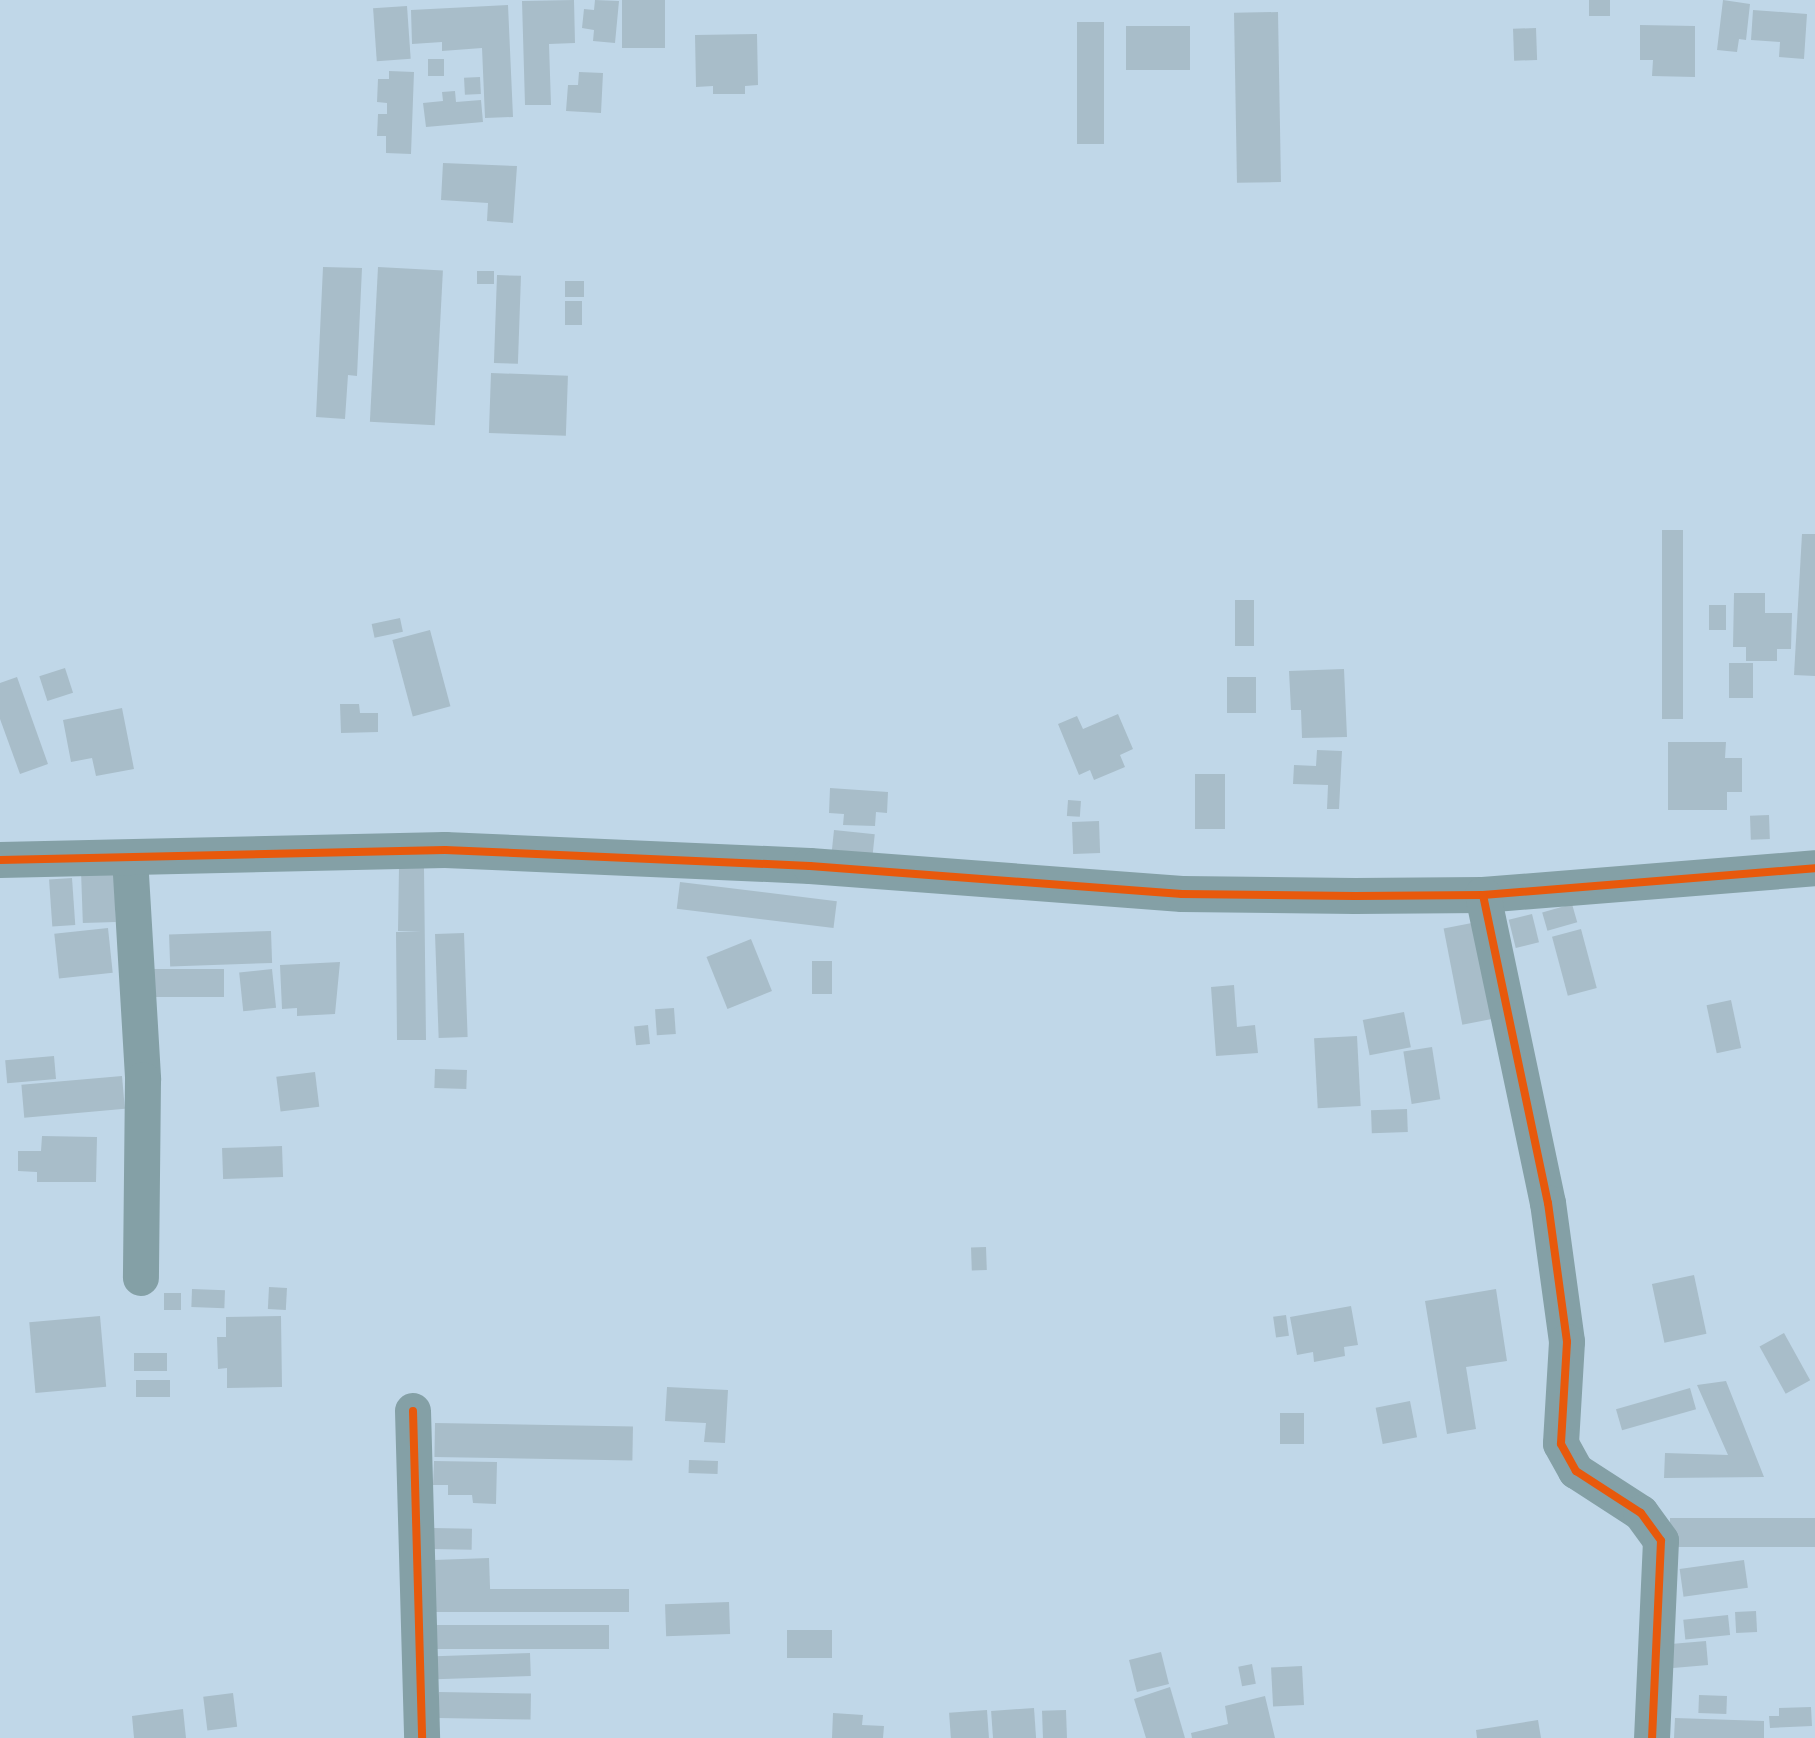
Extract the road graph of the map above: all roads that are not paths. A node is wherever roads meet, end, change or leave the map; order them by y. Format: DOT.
graph roads {
  1 [pos="130,858"];
  2 [pos="0,860"];
  3 [pos="1815,868"];
  4 [pos="1483,895"];
  5 [pos="141,1278"];
  6 [pos="413,1411"];
  7 [pos="422,1738"];
  8 [pos="1652,1738"];
  1 -- 2 [label="street"];
  1 -- 4 [label="street"];
  1 -- 5 [label="street"];
  3 -- 4 [label="street"];
  4 -- 8 [label="street"];
  6 -- 7 [label="street"];
}
